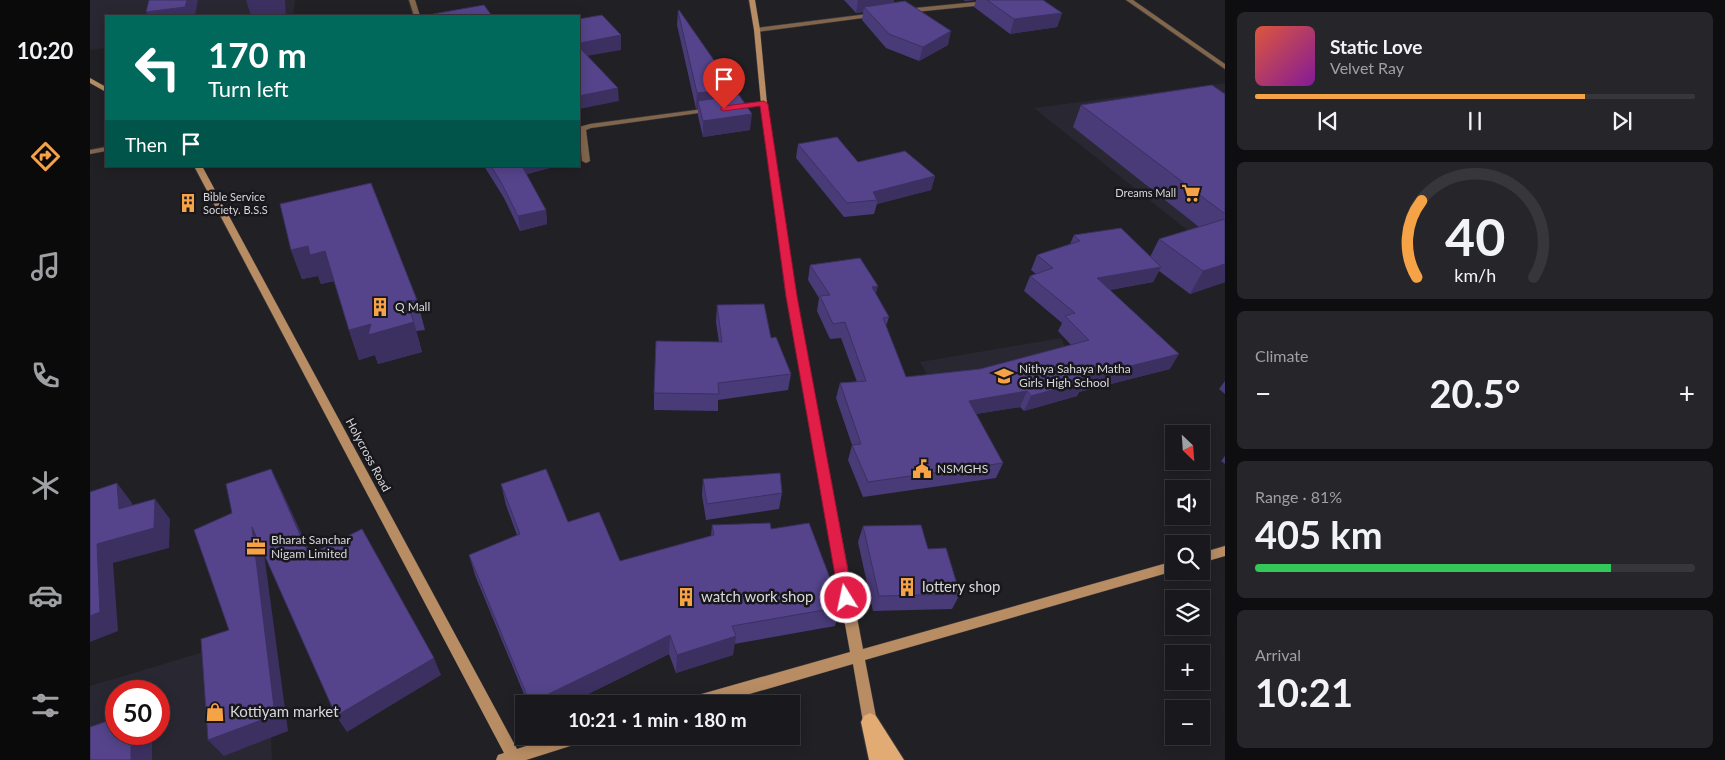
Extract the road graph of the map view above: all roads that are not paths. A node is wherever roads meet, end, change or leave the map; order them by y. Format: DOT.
graph roads {
  1 [pos="412,0"];
  2 [pos="752,0"];
  3 [pos="1014,0"];
  4 [pos="1128,0"];
  5 [pos="895,12"];
  6 [pos="886,14"];
  7 [pos="417,15"];
  8 [pos="757,30"];
  9 [pos="1225,67"];
  10 [pos="90,80"];
  11 [pos="105,89"];
  12 [pos="764,104"];
  13 [pos="105,149"];
  14 [pos="90,152"];
  15 [pos="586,161"];
  16 [pos="199,167"];
  17 [pos="1225,551"];
  18 [pos="1210,555"];
  19 [pos="1165,569"];
  20 [pos="857,655"];
  21 [pos="722,695"];
  22 [pos="870,722"];
  23 [pos="551,745"];
  24 [pos="508,758"];
  25 [pos="878,760"];
  26 [pos="895,760"];
  1 -- 7 [label="street"];
  2 -- 8 [label="main road"];
  3 -- 5 [label="street"];
  4 -- 9 [label="street"];
  6 -- 8 [label="street"];
  8 -- 12 [label="main road"];
  10 -- 11 [label="main road"];
  12 -- 15 [label="street"];
  12 -- 20 [label="main road"];
  13 -- 14 [label="street"];
  16 -- 24 [label="main road, Holycross Road"];
  17 -- 18 [label="main road"];
  19 -- 20 [label="main road"];
  20 -- 21 [label="main road"];
  20 -- 22 [label="main road"];
  22 -- 25 [label="main road"];
  22 -- 26 [label="main road"];
  23 -- 24 [label="main road"];
}
